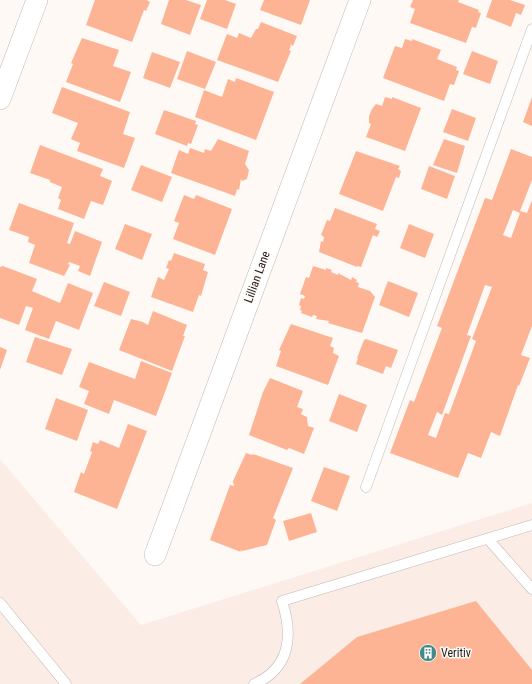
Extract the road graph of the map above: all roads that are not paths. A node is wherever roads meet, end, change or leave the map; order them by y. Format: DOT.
graph roads {
  1 [pos="37,0"];
  2 [pos="360,0"];
  3 [pos="532,29"];
  4 [pos="0,99"];
  5 [pos="366,487"];
  6 [pos="532,525"];
  7 [pos="488,539"];
  8 [pos="155,555"];
  9 [pos="532,590"];
  10 [pos="0,603"];
  11 [pos="66,684"];
  12 [pos="254,684"];
  1 -- 4 [label="street"];
  2 -- 8 [label="street, Lillian Lane"];
  3 -- 5 [label="lane"];
  6 -- 7 [label="lane"];
  7 -- 9 [label="lane"];
  7 -- 12 [label="lane"];
  10 -- 11 [label="lane"];
}
